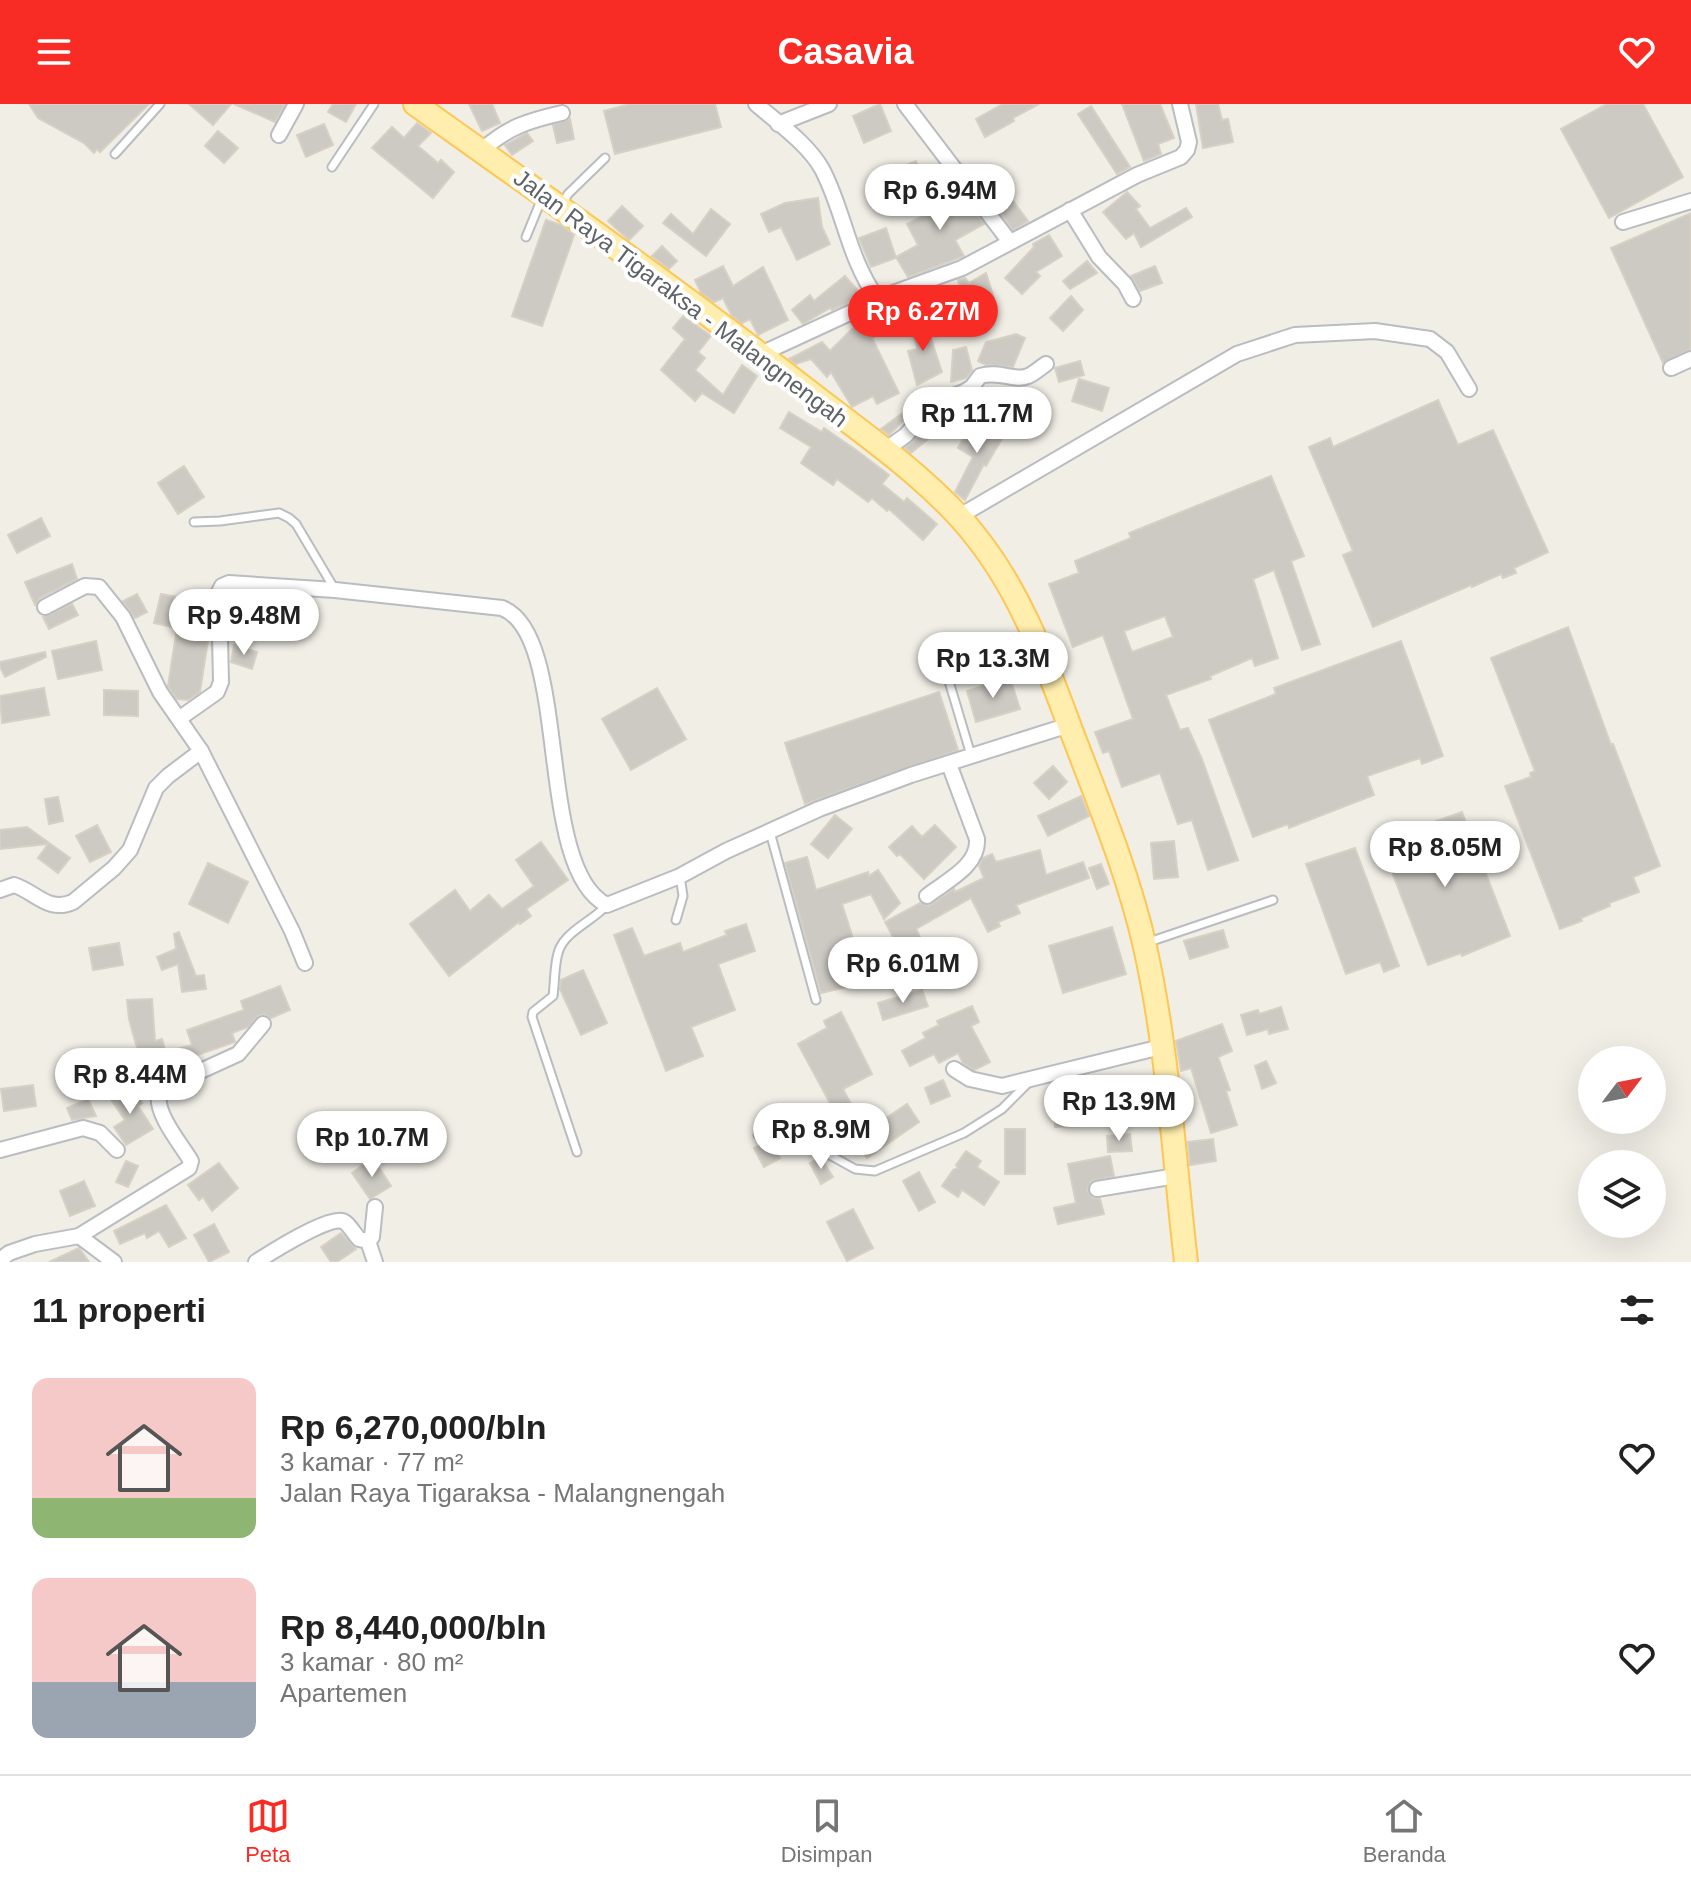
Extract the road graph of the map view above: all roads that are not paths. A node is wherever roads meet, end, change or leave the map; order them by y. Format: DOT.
graph roads {
  1 [pos="160,104"];
  2 [pos="296,104"];
  3 [pos="374,104"];
  4 [pos="415,104"];
  5 [pos="756,104"];
  6 [pos="829,104"];
  7 [pos="905,104"];
  8 [pos="1180,104"];
  9 [pos="562,113"];
  10 [pos="778,124"];
  11 [pos="279,135"];
  12 [pos="481,151"];
  13 [pos="115,154"];
  14 [pos="605,158"];
  15 [pos="332,167"];
  16 [pos="552,201"];
  17 [pos="1691,201"];
  18 [pos="1070,210"];
  19 [pos="1623,222"];
  20 [pos="526,237"];
  21 [pos="1010,242"];
  22 [pos="1133,299"];
  23 [pos="878,300"];
  24 [pos="761,354"];
  25 [pos="1691,359"];
  26 [pos="1046,364"];
  27 [pos="1671,368"];
  28 [pos="1469,389"];
  29 [pos="884,451"];
  30 [pos="958,517"];
  31 [pos="194,522"];
  32 [pos="335,590"];
  33 [pos="45,607"];
  34 [pos="942,658"];
  35 [pos="180,718"];
  36 [pos="1069,725"];
  37 [pos="201,751"];
  38 [pos="971,758"];
  39 [pos="949,764"];
  40 [pos="770,832"];
  41 [pos="680,876"];
  42 [pos="0,890"];
  43 [pos="927,896"];
  44 [pos="1273,900"];
  45 [pos="607,905"];
  46 [pos="676,920"];
  47 [pos="1144,944"];
  48 [pos="305,963"];
  49 [pos="816,1000"];
  50 [pos="263,1024"];
  51 [pos="1161,1047"];
  52 [pos="954,1069"];
  53 [pos="1032,1080"];
  54 [pos="758,1135"];
  55 [pos="0,1150"];
  56 [pos="117,1150"];
  57 [pos="577,1152"];
  58 [pos="1176,1176"];
  59 [pos="1097,1189"];
  60 [pos="375,1207"];
  61 [pos="79,1236"];
  62 [pos="368,1241"];
  63 [pos="0,1260"];
  64 [pos="114,1262"];
  65 [pos="256,1262"];
  66 [pos="375,1262"];
  67 [pos="1186,1262"];
  1 -- 13 [label="lane"];
  2 -- 11 [label="street"];
  3 -- 15 [label="lane"];
  4 -- 12 [label="main road, Jalan Raya Tigaraksa - Malangnengah"];
  5 -- 10 [label="street"];
  6 -- 10 [label="street"];
  7 -- 21 [label="street"];
  8 -- 18 [label="street"];
  9 -- 12 [label="street"];
  10 -- 23 [label="street"];
  12 -- 16 [label="main road, Jalan Raya Tigaraksa - Malangnengah"];
  14 -- 16 [label="lane"];
  16 -- 20 [label="lane"];
  16 -- 24 [label="main road, Jalan Raya Tigaraksa - Malangnengah"];
  17 -- 19 [label="street"];
  18 -- 21 [label="street"];
  18 -- 22 [label="street"];
  21 -- 23 [label="street"];
  23 -- 24 [label="street"];
  24 -- 29 [label="main road, Jalan Raya Tigaraksa - Malangnengah"];
  25 -- 27 [label="street"];
  26 -- 29 [label="street"];
  28 -- 30 [label="street"];
  29 -- 30 [label="main road, Jalan Raya Tigaraksa - Malangnengah"];
  30 -- 36 [label="main road, Jalan Raya Tigaraksa - Malangnengah"];
  31 -- 32 [label="lane"];
  32 -- 35 [label="street"];
  32 -- 45 [label="street"];
  33 -- 35 [label="street"];
  34 -- 38 [label="lane"];
  35 -- 37 [label="street"];
  36 -- 38 [label="street"];
  36 -- 47 [label="main road, Jalan Raya Tigaraksa - Malangnengah"];
  37 -- 42 [label="street"];
  37 -- 48 [label="street"];
  38 -- 39 [label="street"];
  39 -- 40 [label="street"];
  39 -- 43 [label="street"];
  40 -- 41 [label="street"];
  40 -- 49 [label="lane"];
  41 -- 45 [label="street"];
  41 -- 46 [label="lane"];
  44 -- 47 [label="lane"];
  45 -- 57 [label="lane"];
  47 -- 51 [label="main road, Jalan Raya Tigaraksa - Malangnengah"];
  50 -- 61 [label="street"];
  51 -- 53 [label="street"];
  51 -- 58 [label="main road, Jalan Raya Tigaraksa - Malangnengah"];
  52 -- 53 [label="street"];
  53 -- 54 [label="lane"];
  55 -- 56 [label="street"];
  58 -- 59 [label="street"];
  58 -- 67 [label="main road, Jalan Raya Tigaraksa - Malangnengah"];
  60 -- 62 [label="street"];
  61 -- 63 [label="street"];
  61 -- 64 [label="street"];
  62 -- 65 [label="street"];
  62 -- 66 [label="street"];
}
